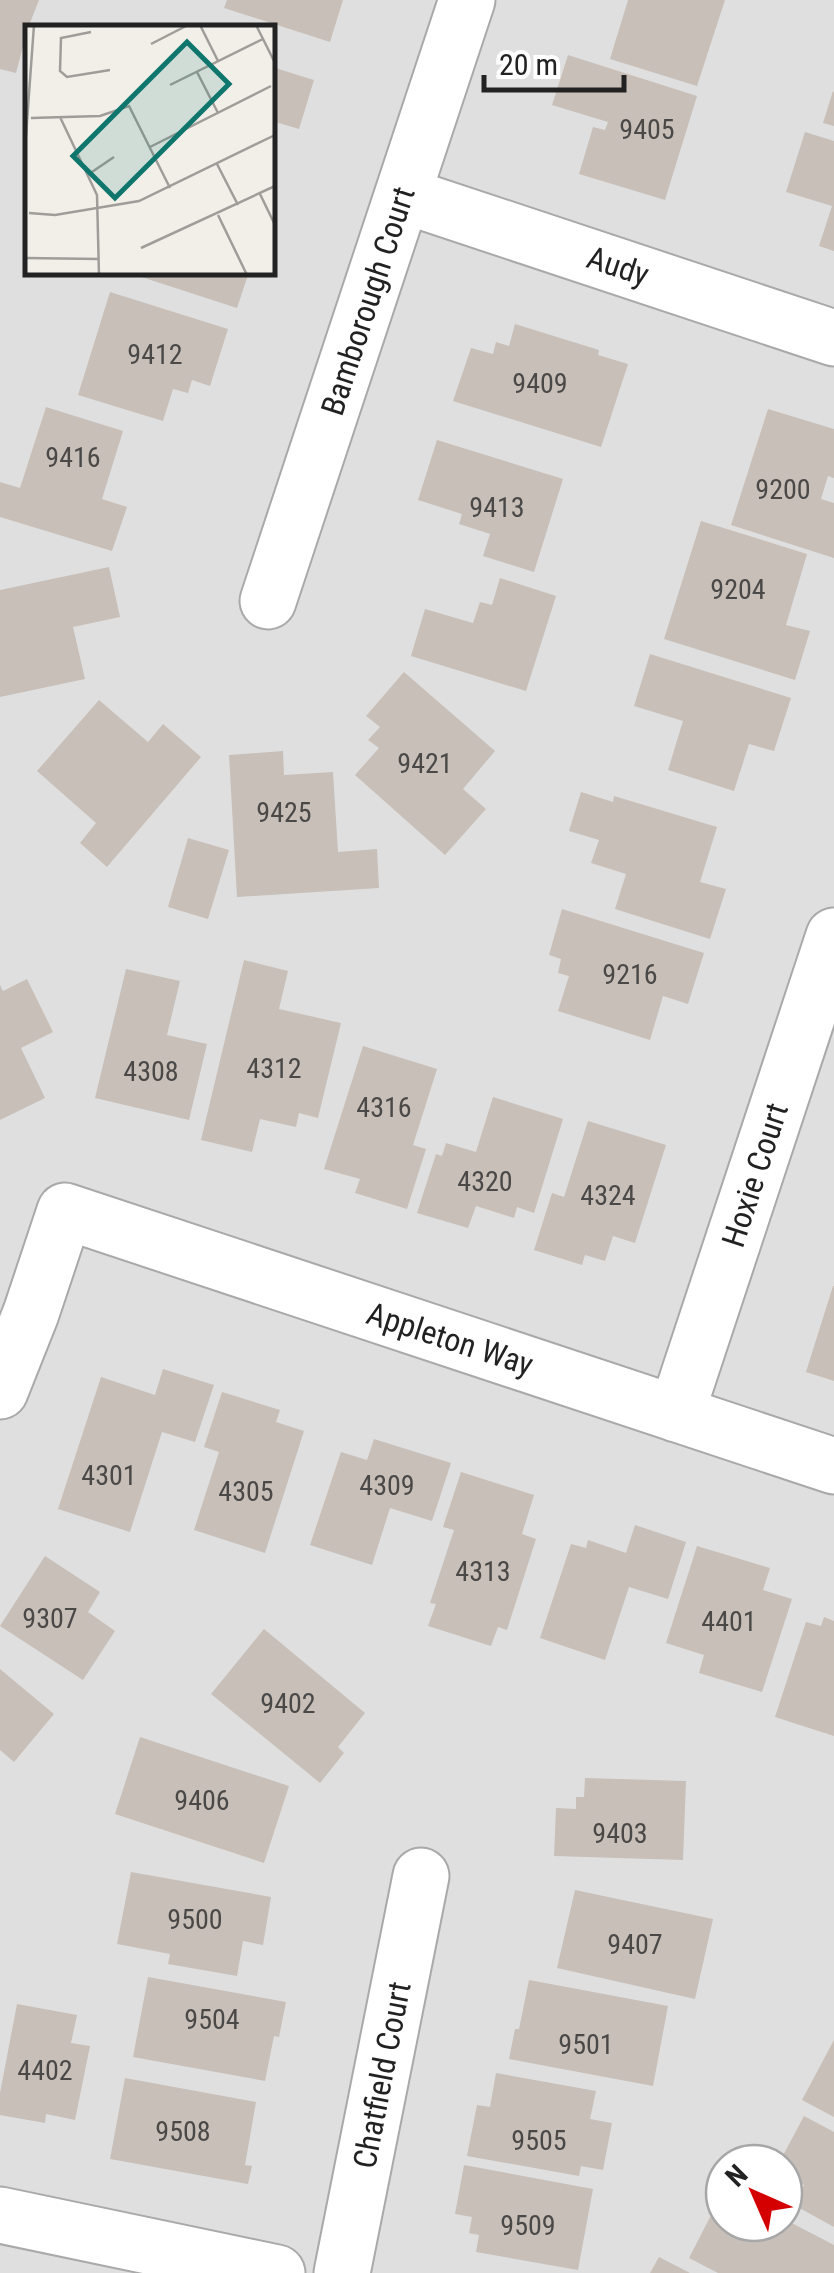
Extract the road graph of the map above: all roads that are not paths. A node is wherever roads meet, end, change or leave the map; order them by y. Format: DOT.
graph roads {
  1 [pos="467,0"];
  2 [pos="403,195"];
  3 [pos="834,338"];
  4 [pos="268,601"];
  5 [pos="834,936"];
  6 [pos="0,1391"];
  7 [pos="676,1414"];
  8 [pos="834,1466"];
  9 [pos="422,1876"];
  10 [pos="0,2215"];
  11 [pos="276,2273"];
  12 [pos="342,2273"];
  1 -- 2 [label="street, Bamborough Court"];
  2 -- 3 [label="street, Audy"];
  2 -- 4 [label="street, Bamborough Court"];
  5 -- 7 [label="street, Hoxie Court"];
  6 -- 7 [label="street, Appleton Way"];
  7 -- 8 [label="street, Appleton Way"];
  9 -- 12 [label="street, Chatfield Court"];
  10 -- 11 [label="street"];
}
